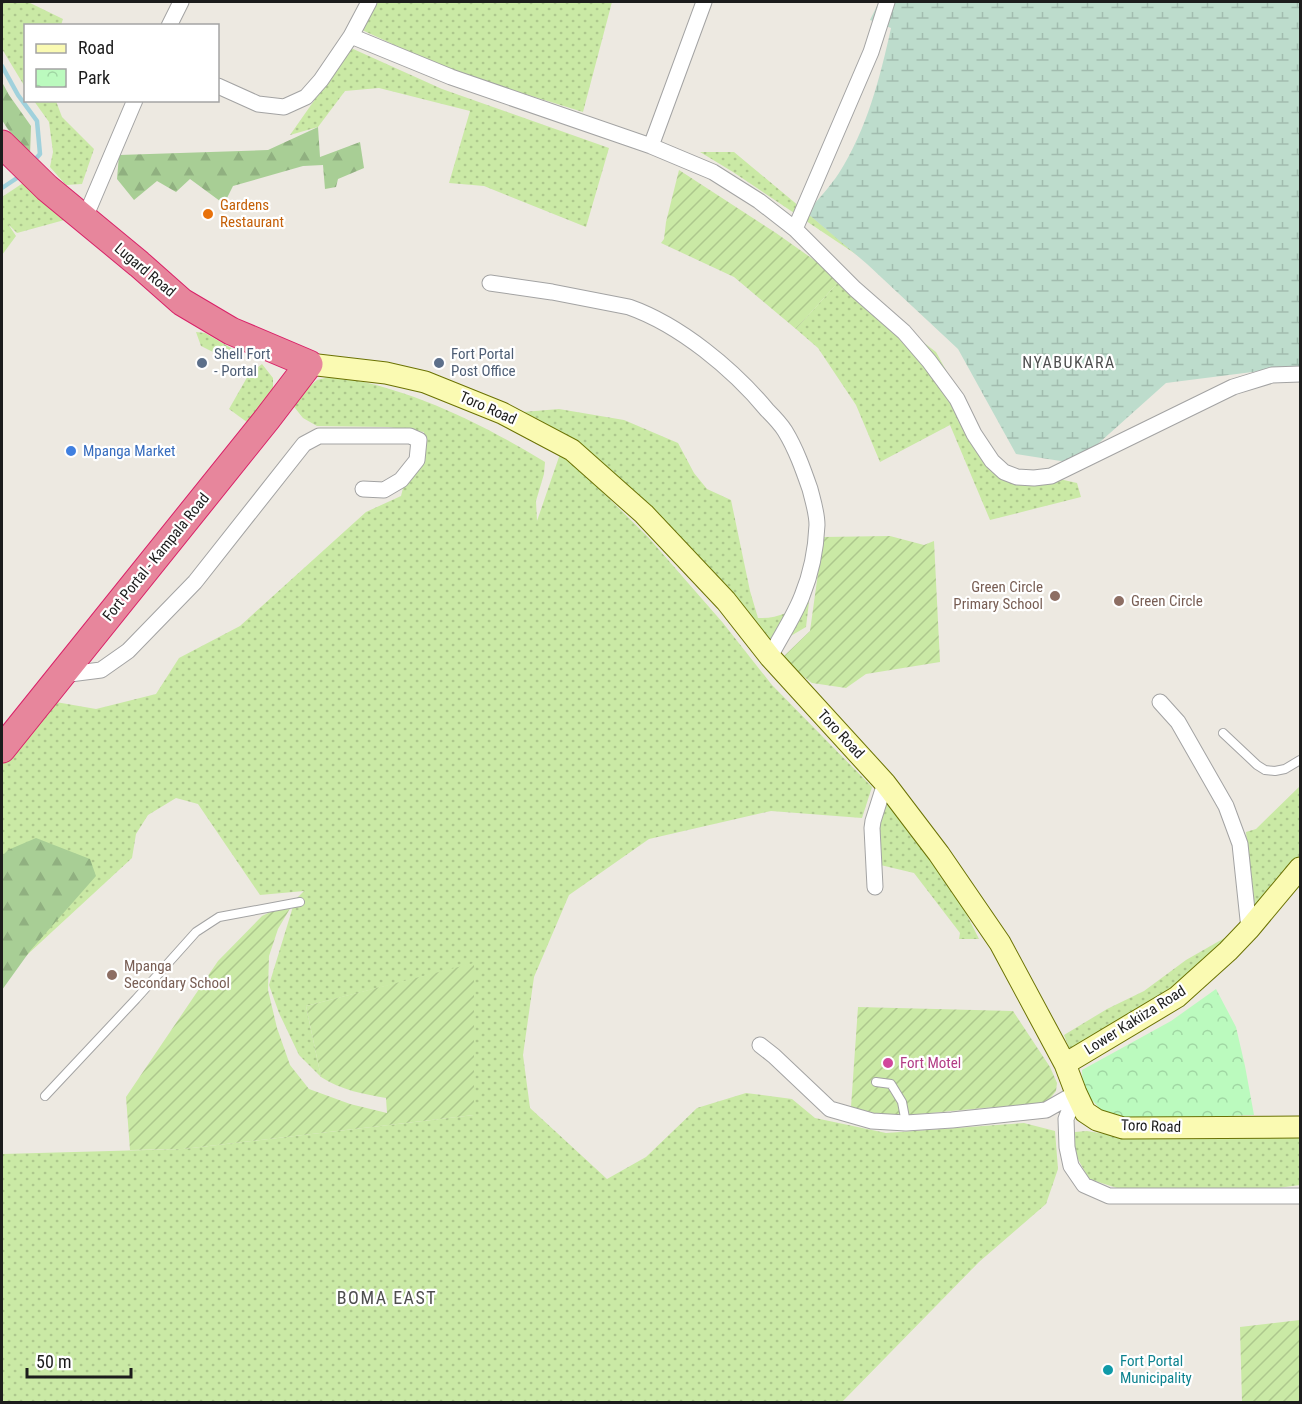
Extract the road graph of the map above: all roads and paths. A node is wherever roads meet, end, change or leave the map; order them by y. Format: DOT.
graph roads {
  1 [pos="181,2"];
  2 [pos="369,2"];
  3 [pos="704,2"];
  4 [pos="887,2"];
  5 [pos="170,24"];
  6 [pos="351,36"];
  7 [pos="219,86"];
  8 [pos="134,102"];
  9 [pos="651,146"];
  10 [pos="11,153"];
  11 [pos="84,219"];
  12 [pos="795,229"];
  13 [pos="490,283"];
  14 [pos="309,364"];
  15 [pos="1300,374"];
  16 [pos="363,489"];
  17 [pos="770,657"];
  18 [pos="62,675"];
  19 [pos="1160,702"];
  20 [pos="1223,733"];
  21 [pos="8,737"];
  22 [pos="1300,760"];
  23 [pos="885,783"];
  24 [pos="1300,868"];
  25 [pos="875,887"];
  26 [pos="300,902"];
  27 [pos="1249,930"];
  28 [pos="760,1044"];
  29 [pos="1065,1064"];
  30 [pos="876,1082"];
  31 [pos="1076,1093"];
  32 [pos="45,1096"];
  33 [pos="906,1124"];
  34 [pos="1300,1127"];
  35 [pos="1300,1196"];
  1 -- 5 [label="street"];
  2 -- 6 [label="street"];
  3 -- 9 [label="street"];
  4 -- 12 [label="street"];
  6 -- 7 [label="street"];
  6 -- 9 [label="street"];
  8 -- 11 [label="street"];
  9 -- 12 [label="street"];
  10 -- 11 [label="highway, Lugard Road"];
  11 -- 14 [label="highway, Lugard Road"];
  12 -- 15 [label="street"];
  13 -- 17 [label="street"];
  14 -- 17 [label="main road, Toro Road"];
  14 -- 18 [label="highway, Fort Portal - Kampala Road"];
  16 -- 18 [label="street"];
  17 -- 23 [label="main road, Toro Road"];
  18 -- 21 [label="highway, Fort Portal - Kampala Road"];
  19 -- 27 [label="street"];
  20 -- 22 [label="lane"];
  23 -- 25 [label="street"];
  23 -- 29 [label="main road, Toro Road"];
  24 -- 27 [label="main road, Lower Kakiiza Road"];
  26 -- 32 [label="lane"];
  27 -- 29 [label="main road, Lower Kakiiza Road"];
  28 -- 33 [label="street"];
  29 -- 31 [label="main road, Toro Road"];
  30 -- 33 [label="lane"];
  31 -- 33 [label="street"];
  31 -- 34 [label="main road, Toro Road"];
  31 -- 35 [label="street"];
}
